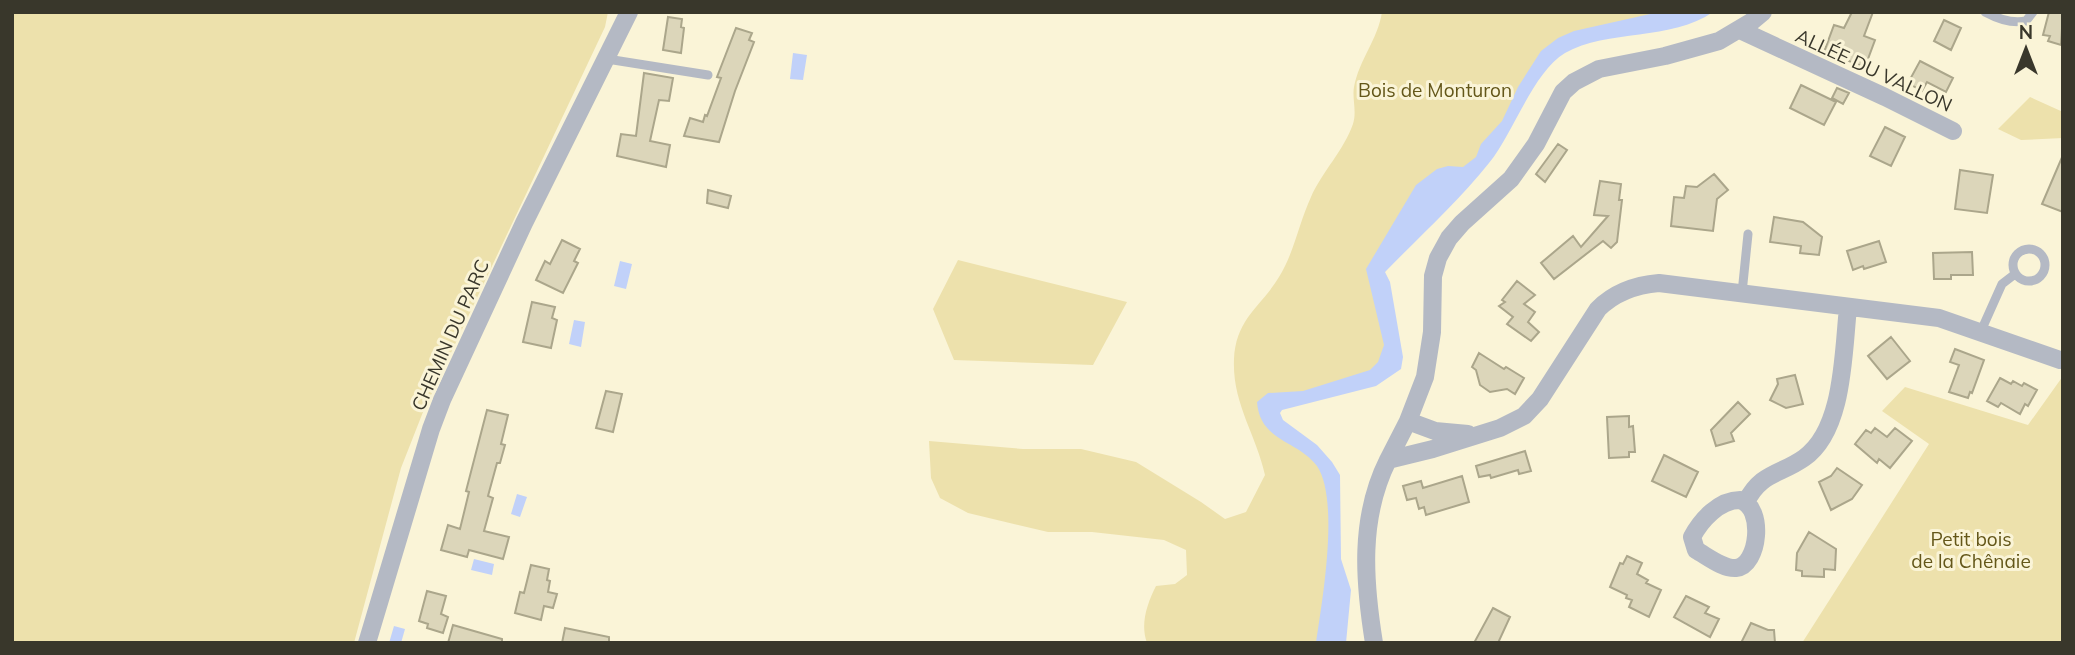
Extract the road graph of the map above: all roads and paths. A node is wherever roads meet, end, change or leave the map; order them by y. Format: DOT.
graph roads {
  1 [pos="1763,12"];
  2 [pos="1985,12"];
  3 [pos="2033,12"];
  4 [pos="626,14"];
  5 [pos="1740,30"];
  6 [pos="607,59"];
  7 [pos="708,75"];
  8 [pos="1953,131"];
  9 [pos="1748,234"];
  10 [pos="2015,274"];
  11 [pos="1742,293"];
  12 [pos="1849,308"];
  13 [pos="1982,331"];
  14 [pos="2060,360"];
  15 [pos="1408,421"];
  16 [pos="1479,435"];
  17 [pos="1388,460"];
  18 [pos="1746,502"];
  19 [pos="367,643"];
  20 [pos="1374,643"];
  1 -- 5 [label="street"];
  2 -- 3 [label="lane"];
  4 -- 6 [label="street, CHEMIN DU PARC"];
  5 -- 8 [label="street, ALLÉE DU VALLON"];
  5 -- 15 [label="street"];
  6 -- 7 [label="lane"];
  6 -- 19 [label="street, CHEMIN DU PARC"];
  9 -- 11 [label="lane"];
  10 -- 13 [label="lane"];
  11 -- 12 [label="street"];
  11 -- 16 [label="street"];
  12 -- 13 [label="street"];
  12 -- 18 [label="street"];
  13 -- 14 [label="street"];
  15 -- 16 [label="street"];
  15 -- 17 [label="street"];
  16 -- 17 [label="street"];
  17 -- 20 [label="street"];
}
